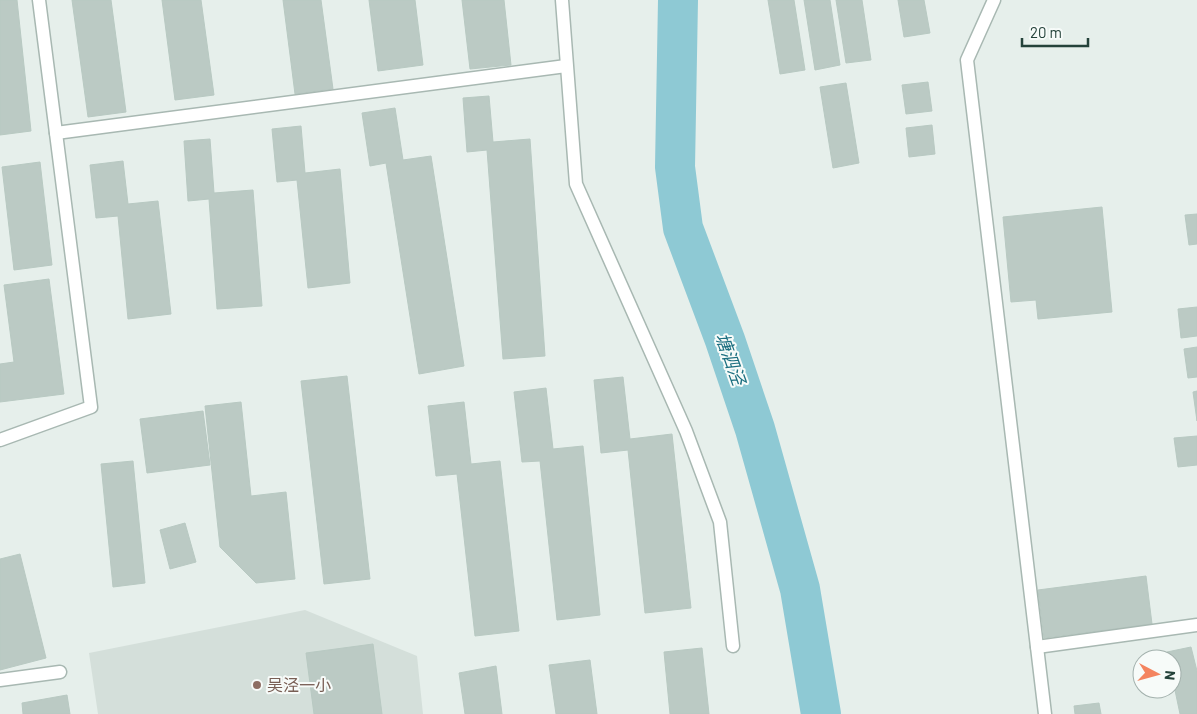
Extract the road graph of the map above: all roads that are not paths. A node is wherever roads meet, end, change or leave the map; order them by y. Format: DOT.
graph roads {
  1 [pos="39,0"];
  2 [pos="562,0"];
  3 [pos="994,0"];
  4 [pos="566,66"];
  5 [pos="56,133"];
  6 [pos="0,440"];
  7 [pos="1197,625"];
  8 [pos="734,646"];
  9 [pos="1036,647"];
  10 [pos="60,672"];
  11 [pos="0,680"];
  12 [pos="1045,714"];
  1 -- 5 [label="lane"];
  2 -- 4 [label="lane"];
  3 -- 9 [label="lane"];
  4 -- 5 [label="lane"];
  4 -- 8 [label="lane"];
  5 -- 6 [label="lane"];
  7 -- 9 [label="lane"];
  9 -- 12 [label="lane"];
  10 -- 11 [label="lane"];
}
